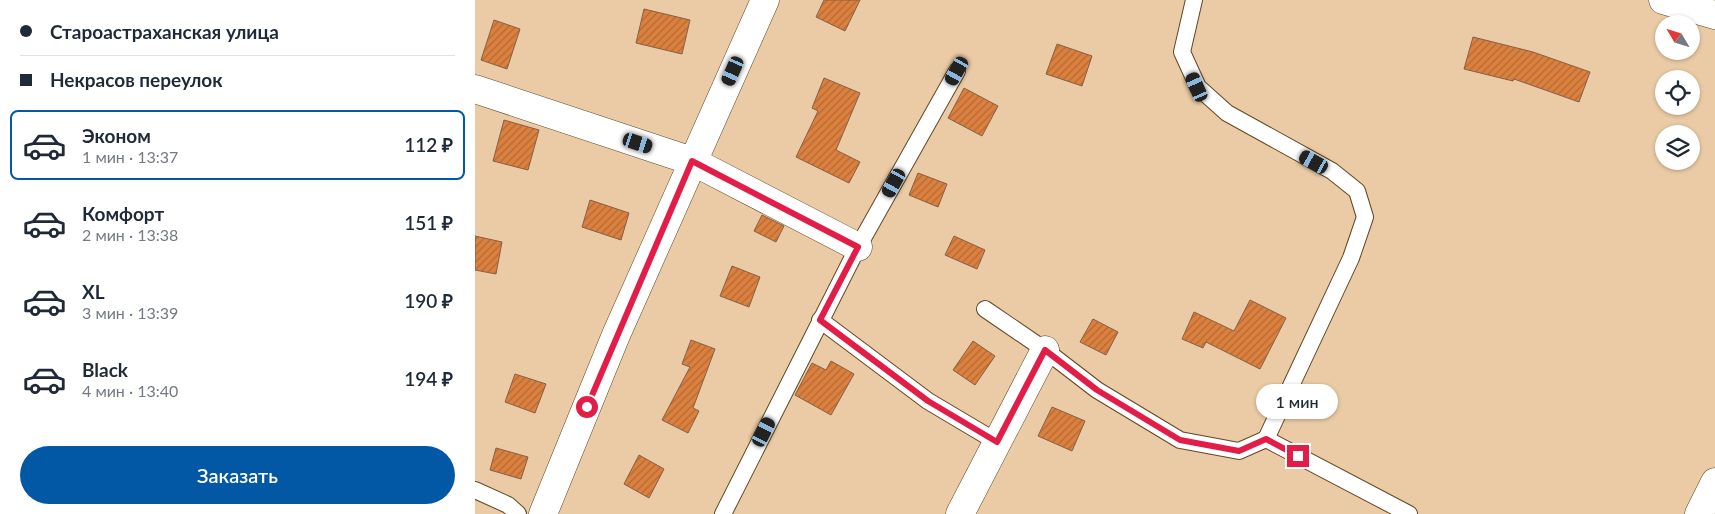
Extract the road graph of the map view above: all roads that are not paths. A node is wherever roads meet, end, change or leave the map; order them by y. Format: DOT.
graph roads {
  1 [pos="765,0"];
  2 [pos="1194,0"];
  3 [pos="1668,1"];
  4 [pos="1715,15"];
  5 [pos="957,71"];
  6 [pos="475,89"];
  7 [pos="692,161"];
  8 [pos="858,247"];
  9 [pos="985,309"];
  10 [pos="820,320"];
  11 [pos="1045,350"];
  12 [pos="1266,439"];
  13 [pos="997,442"];
  14 [pos="1715,482"];
  15 [pos="475,490"];
  16 [pos="518,514"];
  17 [pos="543,514"];
  18 [pos="723,514"];
  19 [pos="960,514"];
  20 [pos="1409,514"];
  21 [pos="1699,514"];
  1 -- 7 [label="street"];
  2 -- 12 [label="lane"];
  3 -- 4 [label="street"];
  5 -- 8 [label="lane"];
  6 -- 7 [label="street"];
  7 -- 8 [label="street"];
  7 -- 17 [label="street"];
  8 -- 10 [label="lane"];
  9 -- 11 [label="lane"];
  10 -- 13 [label="lane"];
  10 -- 18 [label="lane"];
  11 -- 12 [label="lane"];
  11 -- 13 [label="street"];
  12 -- 20 [label="lane"];
  13 -- 19 [label="street"];
  14 -- 21 [label="street"];
  15 -- 16 [label="lane"];
}
